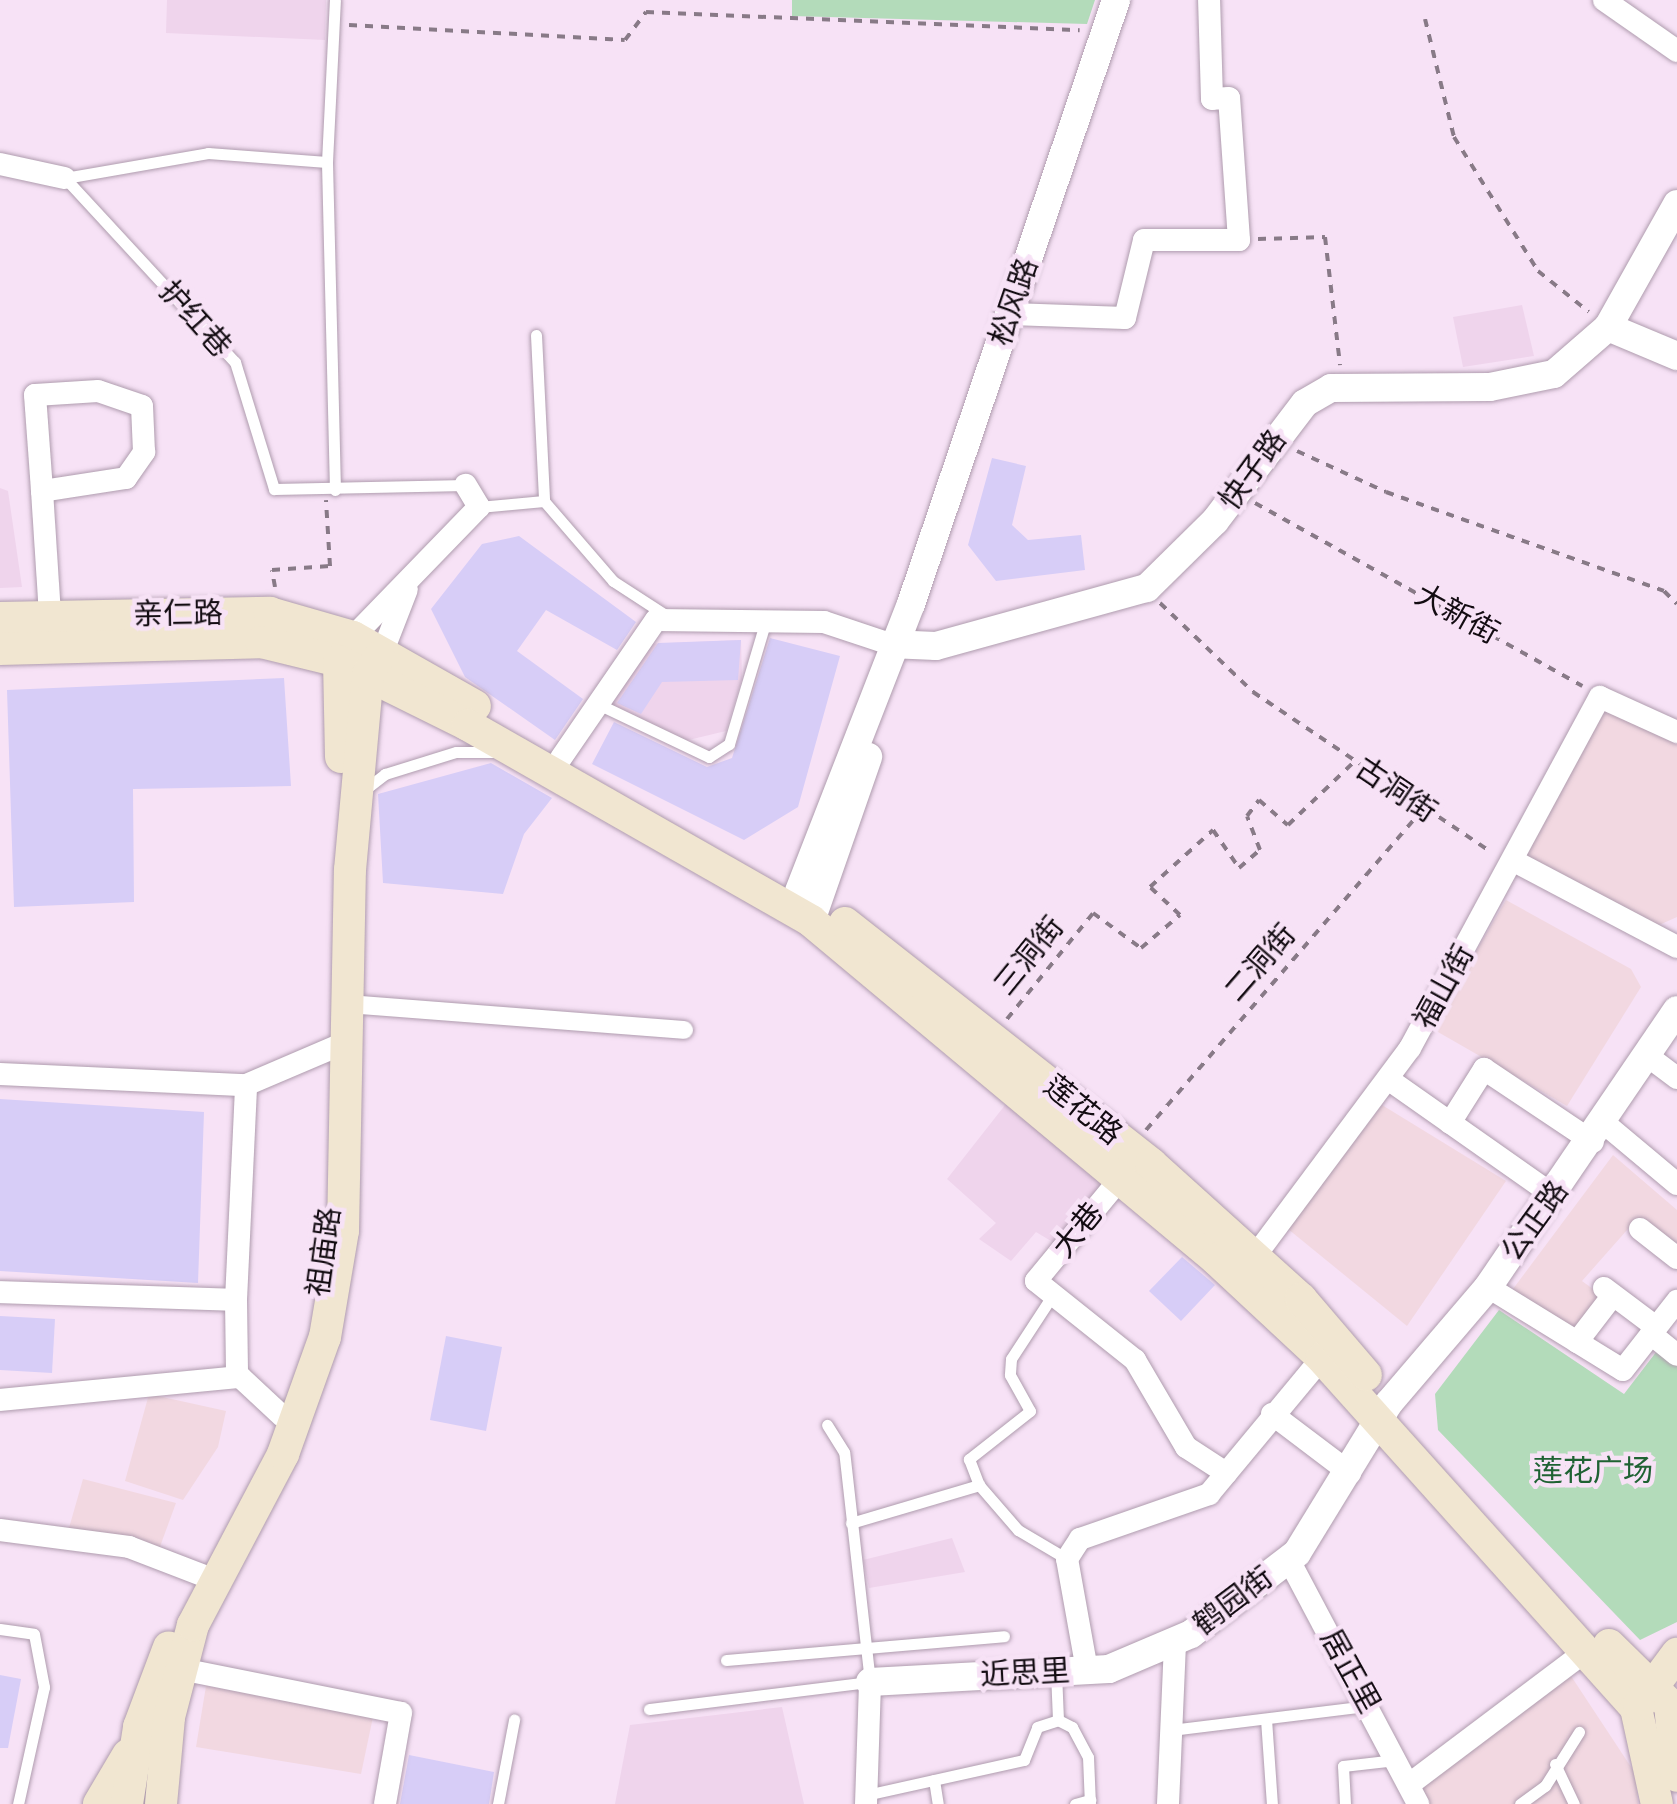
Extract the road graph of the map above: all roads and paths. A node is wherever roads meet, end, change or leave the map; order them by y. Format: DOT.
graph roads {
  1 [pos="335,0"];
  2 [pos="1116,0"];
  3 [pos="1209,0"];
  4 [pos="1604,0"];
  5 [pos="1425,19"];
  6 [pos="334,24"];
  7 [pos="1106,31"];
  8 [pos="1677,51"];
  9 [pos="327,162"];
  10 [pos="0,164"];
  11 [pos="65,178"];
  12 [pos="1677,204"];
  13 [pos="1238,240"];
  14 [pos="1010,314"];
  15 [pos="1608,327"];
  16 [pos="536,335"];
  17 [pos="1677,356"];
  18 [pos="1342,386"];
  19 [pos="1276,439"];
  20 [pos="466,485"];
  21 [pos="330,490"];
  22 [pos="42,491"];
  23 [pos="1238,492"];
  24 [pos="544,501"];
  25 [pos="479,507"];
  26 [pos="410,581"];
  27 [pos="1147,588"];
  28 [pos="1677,604"];
  29 [pos="50,616"];
  30 [pos="280,616"];
  31 [pos="0,618"];
  32 [pos="672,619"];
  33 [pos="766,620"];
  34 [pos="898,647"];
  35 [pos="0,649"];
  36 [pos="361,656"];
  37 [pos="1600,697"];
  38 [pos="598,704"];
  39 [pos="1677,732"];
  40 [pos="516,752"];
  41 [pos="561,758"];
  42 [pos="1354,762"];
  43 [pos="356,804"];
  44 [pos="1424,808"];
  45 [pos="1514,861"];
  46 [pos="805,906"];
  47 [pos="1677,947"];
  48 [pos="347,1004"];
  49 [pos="1677,1011"];
  50 [pos="684,1030"];
  51 [pos="992,1037"];
  52 [pos="335,1046"];
  53 [pos="1649,1057"];
  54 [pos="0,1074"];
  55 [pos="1677,1078"];
  56 [pos="1388,1079"];
  57 [pos="246,1086"];
  58 [pos="1450,1123"];
  59 [pos="1598,1132"];
  60 [pos="1126,1164"];
  61 [pos="1677,1184"];
  62 [pos="1553,1195"];
  63 [pos="1640,1228"];
  64 [pos="1255,1256"];
  65 [pos="1677,1258"];
  66 [pos="1488,1286"];
  67 [pos="1044,1289"];
  68 [pos="0,1292"];
  69 [pos="236,1300"];
  70 [pos="1677,1301"];
  71 [pos="1654,1331"];
  72 [pos="1578,1342"];
  73 [pos="1677,1355"];
  74 [pos="1322,1358"];
  75 [pos="240,1377"];
  76 [pos="0,1400"];
  77 [pos="1384,1412"];
  78 [pos="1272,1414"];
  79 [pos="282,1416"];
  80 [pos="827,1424"];
  81 [pos="1226,1473"];
  82 [pos="1350,1473"];
  83 [pos="979,1485"];
  84 [pos="851,1523"];
  85 [pos="0,1530"];
  86 [pos="1066,1559"];
  87 [pos="1289,1560"];
  88 [pos="202,1576"];
  89 [pos="0,1629"];
  90 [pos="1004,1636"];
  91 [pos="1175,1641"];
  92 [pos="865,1648"];
  93 [pos="1586,1651"];
  94 [pos="1677,1654"];
  95 [pos="726,1660"];
  96 [pos="181,1669"];
  97 [pos="1087,1670"];
  98 [pos="1056,1672"];
  99 [pos="870,1682"];
  100 [pos="1662,1700"];
  101 [pos="1369,1706"];
  102 [pos="649,1709"];
  103 [pos="1266,1719"];
  104 [pos="514,1720"];
  105 [pos="1058,1720"];
  106 [pos="139,1727"];
  107 [pos="1171,1730"];
  108 [pos="1579,1732"];
  109 [pos="1397,1760"];
  110 [pos="1555,1764"];
  111 [pos="1677,1776"];
  112 [pos="934,1780"];
  113 [pos="163,1788"];
  114 [pos="1414,1793"];
  115 [pos="866,1799"];
  116 [pos="1090,1802"];
  117 [pos="18,1804"];
  118 [pos="99,1804"];
  119 [pos="127,1804"];
  120 [pos="176,1804"];
  121 [pos="384,1804"];
  122 [pos="498,1804"];
  123 [pos="938,1804"];
  124 [pos="1075,1804"];
  125 [pos="1168,1804"];
  126 [pos="1272,1804"];
  127 [pos="1346,1804"];
  128 [pos="1520,1804"];
  129 [pos="1574,1804"];
  130 [pos="1656,1804"];
  1 -- 6 [label="lane"];
  2 -- 7 [label="street, 松风路"];
  3 -- 13 [label="street"];
  4 -- 8 [label="street"];
  5 -- 15 [label="path"];
  6 -- 7 [label="path"];
  6 -- 9 [label="lane"];
  7 -- 14 [label="street, 松风路"];
  9 -- 11 [label="lane"];
  9 -- 21 [label="lane"];
  10 -- 11 [label="street"];
  11 -- 21 [label="lane, 护红巷"];
  12 -- 15 [label="street, 快子路"];
  13 -- 14 [label="street"];
  13 -- 18 [label="path"];
  14 -- 34 [label="street, 松风路"];
  15 -- 17 [label="street"];
  15 -- 18 [label="street, 快子路"];
  16 -- 24 [label="lane"];
  18 -- 19 [label="street, 快子路"];
  19 -- 23 [label="street, 快子路"];
  19 -- 28 [label="path"];
  20 -- 21 [label="lane"];
  20 -- 25 [label="street"];
  21 -- 30 [label="path"];
  22 -- 22 [label="street"];
  22 -- 29 [label="street"];
  23 -- 27 [label="street, 快子路"];
  23 -- 37 [label="path, 大新街"];
  24 -- 25 [label="lane"];
  24 -- 32 [label="lane"];
  25 -- 26 [label="street"];
  26 -- 36 [label="street"];
  26 -- 36 [label="street"];
  27 -- 34 [label="street, 快子路"];
  27 -- 42 [label="path, 古洞街"];
  29 -- 30 [label="main road, 亲仁路"];
  29 -- 31 [label="main road, 亲仁路"];
  30 -- 36 [label="main road, 亲仁路"];
  32 -- 33 [label="street"];
  32 -- 38 [label="street"];
  33 -- 34 [label="street"];
  33 -- 38 [label="lane"];
  34 -- 46 [label="street"];
  35 -- 36 [label="main road, 亲仁路"];
  36 -- 40 [label="main road, 莲花路"];
  36 -- 41 [label="main road, 莲花路"];
  36 -- 43 [label="main road, 祖庙路"];
  36 -- 52 [label="main road, 祖庙路"];
  37 -- 39 [label="street"];
  37 -- 45 [label="street, 福山街"];
  38 -- 41 [label="street"];
  40 -- 43 [label="lane"];
  40 -- 46 [label="main road, 莲花路"];
  41 -- 46 [label="main road, 莲花路"];
  42 -- 44 [label="path, 古洞街"];
  42 -- 51 [label="path, 三洞街"];
  43 -- 48 [label="main road, 祖庙路"];
  44 -- 45 [label="path, 古洞街"];
  44 -- 60 [label="path, 二洞街"];
  45 -- 47 [label="street"];
  45 -- 56 [label="street, 福山街"];
  46 -- 51 [label="main road, 莲花路"];
  46 -- 60 [label="main road, 莲花路"];
  48 -- 50 [label="street"];
  48 -- 96 [label="main road, 祖庙路"];
  49 -- 53 [label="street, 公正路"];
  51 -- 60 [label="main road, 莲花路"];
  52 -- 57 [label="street"];
  52 -- 79 [label="main road, 祖庙路"];
  53 -- 55 [label="street"];
  53 -- 59 [label="street, 公正路"];
  54 -- 57 [label="street"];
  56 -- 58 [label="street"];
  56 -- 64 [label="street, 福山街"];
  57 -- 69 [label="street"];
  58 -- 59 [label="street"];
  58 -- 62 [label="street"];
  59 -- 61 [label="street"];
  59 -- 62 [label="street, 公正路"];
  60 -- 64 [label="main road, 莲花路"];
  60 -- 67 [label="street, 大巷"];
  60 -- 74 [label="main road, 莲花路"];
  62 -- 66 [label="street, 公正路"];
  63 -- 65 [label="street"];
  64 -- 77 [label="main road, 莲花路"];
  66 -- 72 [label="street"];
  66 -- 77 [label="street, 公正路"];
  67 -- 81 [label="street"];
  67 -- 83 [label="lane"];
  68 -- 69 [label="street"];
  69 -- 75 [label="street"];
  70 -- 71 [label="street"];
  71 -- 72 [label="street"];
  71 -- 72 [label="street"];
  71 -- 73 [label="street"];
  74 -- 77 [label="main road, 莲花路"];
  74 -- 78 [label="street"];
  75 -- 76 [label="street"];
  75 -- 79 [label="street"];
  77 -- 82 [label="street, 鹤园街"];
  77 -- 93 [label="main road, 莲花路"];
  77 -- 100 [label="main road, 莲花路"];
  78 -- 81 [label="street"];
  78 -- 82 [label="street"];
  79 -- 88 [label="main road, 祖庙路"];
  80 -- 84 [label="lane"];
  81 -- 86 [label="street"];
  82 -- 87 [label="street, 鹤园街"];
  83 -- 84 [label="lane"];
  83 -- 86 [label="lane"];
  84 -- 92 [label="lane"];
  85 -- 88 [label="street"];
  86 -- 97 [label="street"];
  87 -- 91 [label="street, 鹤园街"];
  87 -- 101 [label="street, 居正里"];
  88 -- 106 [label="main road, 祖庙路"];
  89 -- 117 [label="lane"];
  90 -- 92 [label="lane"];
  91 -- 97 [label="street, 近思里"];
  91 -- 107 [label="street, 鹤园街"];
  92 -- 95 [label="lane"];
  92 -- 99 [label="lane"];
  93 -- 100 [label="main road, 莲花路"];
  93 -- 114 [label="street"];
  94 -- 100 [label="main road"];
  96 -- 113 [label="main road, 祖庙路"];
  96 -- 121 [label="street"];
  97 -- 98 [label="street, 近思里"];
  98 -- 99 [label="street, 近思里"];
  98 -- 105 [label="lane"];
  99 -- 102 [label="lane"];
  99 -- 115 [label="street"];
  100 -- 111 [label="main road"];
  100 -- 130 [label="main road"];
  101 -- 103 [label="lane"];
  101 -- 109 [label="street, 居正里"];
  103 -- 107 [label="lane"];
  103 -- 126 [label="lane"];
  104 -- 122 [label="lane"];
  105 -- 112 [label="lane"];
  105 -- 116 [label="lane"];
  106 -- 118 [label="main road"];
  106 -- 119 [label="main road, 祖庙路"];
  107 -- 125 [label="street, 鹤园街"];
  108 -- 110 [label="lane"];
  109 -- 114 [label="street, 居正里"];
  109 -- 127 [label="lane"];
  110 -- 128 [label="lane"];
  110 -- 129 [label="lane"];
  112 -- 115 [label="lane"];
  112 -- 123 [label="lane"];
  113 -- 120 [label="main road"];
  116 -- 124 [label="lane"];
}
